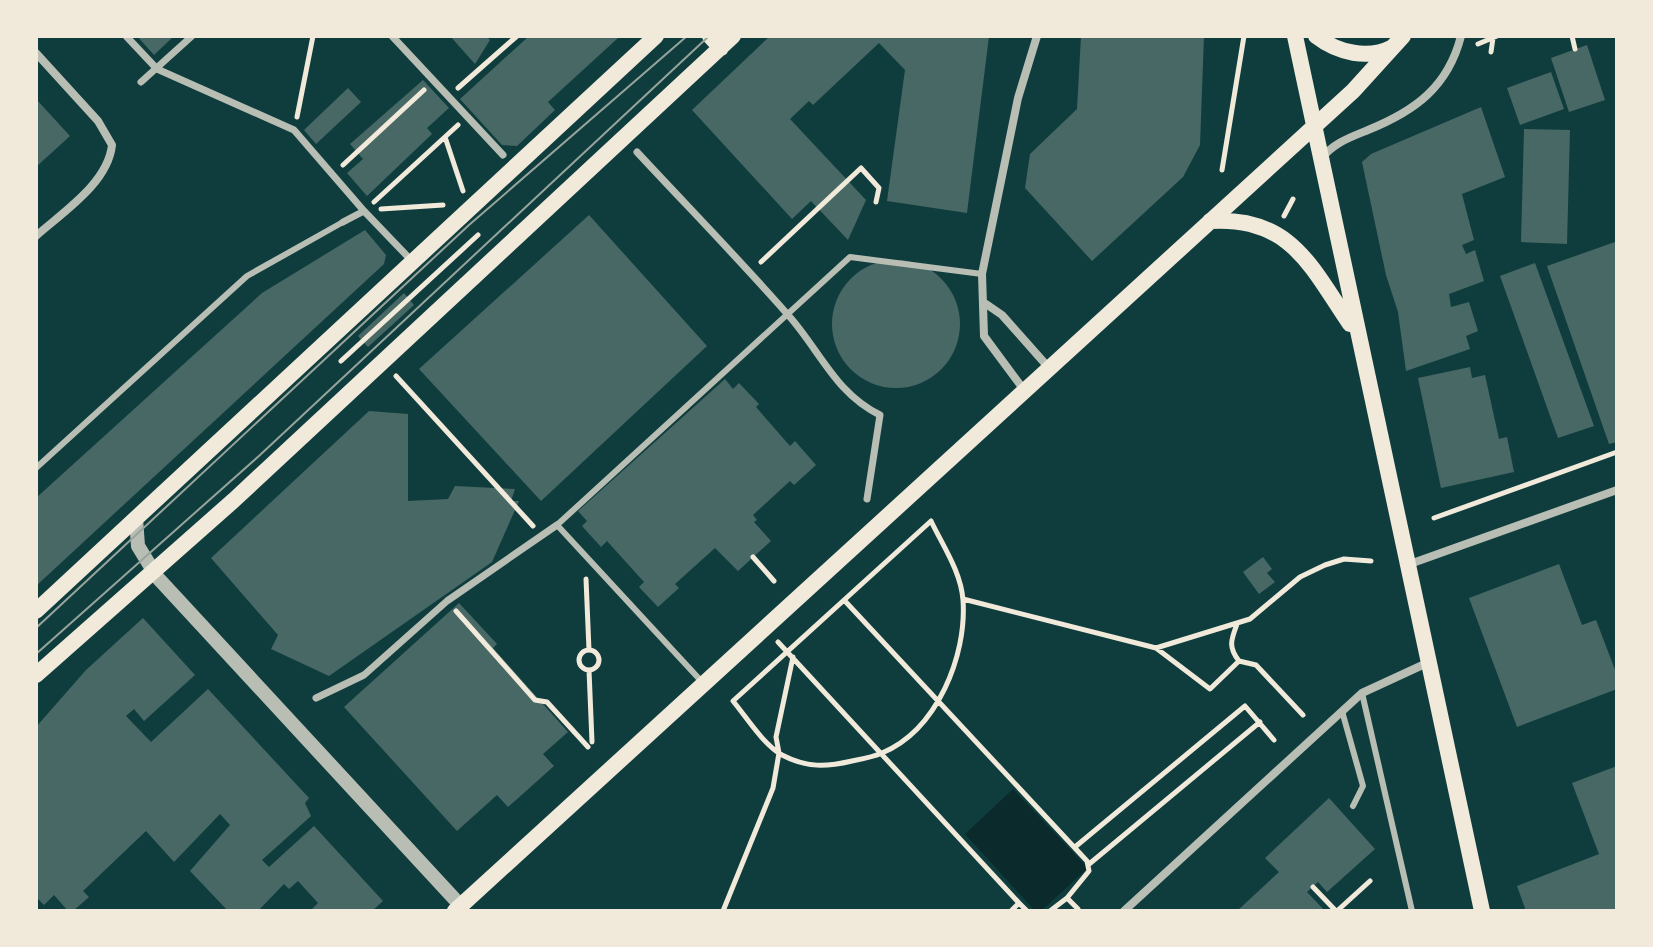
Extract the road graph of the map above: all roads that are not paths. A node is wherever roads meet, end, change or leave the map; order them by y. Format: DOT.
graph roads {
  1 [pos="126,36"];
  2 [pos="192,36"];
  3 [pos="392,36"];
  4 [pos="656,36"];
  5 [pos="1037,36"];
  6 [pos="1295,36"];
  7 [pos="1316,36"];
  8 [pos="1461,36"];
  9 [pos="1402,38"];
  10 [pos="721,40"];
  11 [pos="36,53"];
  12 [pos="157,69"];
  13 [pos="141,82"];
  14 [pos="1313,128"];
  15 [pos="637,152"];
  16 [pos="503,155"];
  17 [pos="1320,159"];
  18 [pos="364,211"];
  19 [pos="1210,221"];
  20 [pos="343,222"];
  21 [pos="36,236"];
  22 [pos="411,260"];
  23 [pos="982,274"];
  24 [pos="986,304"];
  25 [pos="789,312"];
  26 [pos="1355,331"];
  27 [pos="1049,368"];
  28 [pos="1024,390"];
  29 [pos="36,468"];
  30 [pos="1617,490"];
  31 [pos="867,499"];
  32 [pos="136,518"];
  33 [pos="557,525"];
  34 [pos="1407,565"];
  35 [pos="152,570"];
  36 [pos="36,611"];
  37 [pos="1427,663"];
  38 [pos="36,675"];
  39 [pos="705,686"];
  40 [pos="1362,693"];
  41 [pos="316,698"];
  42 [pos="1342,711"];
  43 [pos="1353,806"];
  44 [pos="461,909"];
  45 [pos="1124,911"];
  46 [pos="1412,911"];
  47 [pos="1482,911"];
  1 -- 12 [label="street"];
  2 -- 12 [label="street"];
  3 -- 16 [label="street"];
  4 -- 22 [label="main road"];
  5 -- 23 [label="street"];
  6 -- 14 [label="main road"];
  7 -- 9 [label="main road"];
  8 -- 17 [label="street"];
  9 -- 14 [label="main road"];
  10 -- 35 [label="main road"];
  11 -- 21 [label="street"];
  12 -- 13 [label="street"];
  12 -- 18 [label="street"];
  14 -- 17 [label="main road"];
  14 -- 19 [label="main road"];
  15 -- 25 [label="street"];
  17 -- 26 [label="main road"];
  18 -- 20 [label="street"];
  18 -- 22 [label="street"];
  19 -- 26 [label="main road"];
  19 -- 27 [label="main road"];
  20 -- 29 [label="lane"];
  22 -- 32 [label="main road"];
  23 -- 24 [label="street"];
  23 -- 25 [label="lane"];
  24 -- 27 [label="street"];
  24 -- 28 [label="street"];
  25 -- 31 [label="street"];
  25 -- 33 [label="lane"];
  26 -- 34 [label="main road"];
  27 -- 28 [label="main road"];
  28 -- 39 [label="main road"];
  30 -- 34 [label="street"];
  32 -- 35 [label="street"];
  32 -- 36 [label="main road"];
  33 -- 39 [label="lane"];
  33 -- 41 [label="street"];
  34 -- 37 [label="main road"];
  35 -- 38 [label="main road"];
  35 -- 44 [label="street"];
  37 -- 40 [label="street"];
  37 -- 47 [label="main road"];
  39 -- 44 [label="main road"];
  40 -- 42 [label="street"];
  40 -- 46 [label="lane"];
  42 -- 43 [label="lane"];
  42 -- 45 [label="street"];
}
